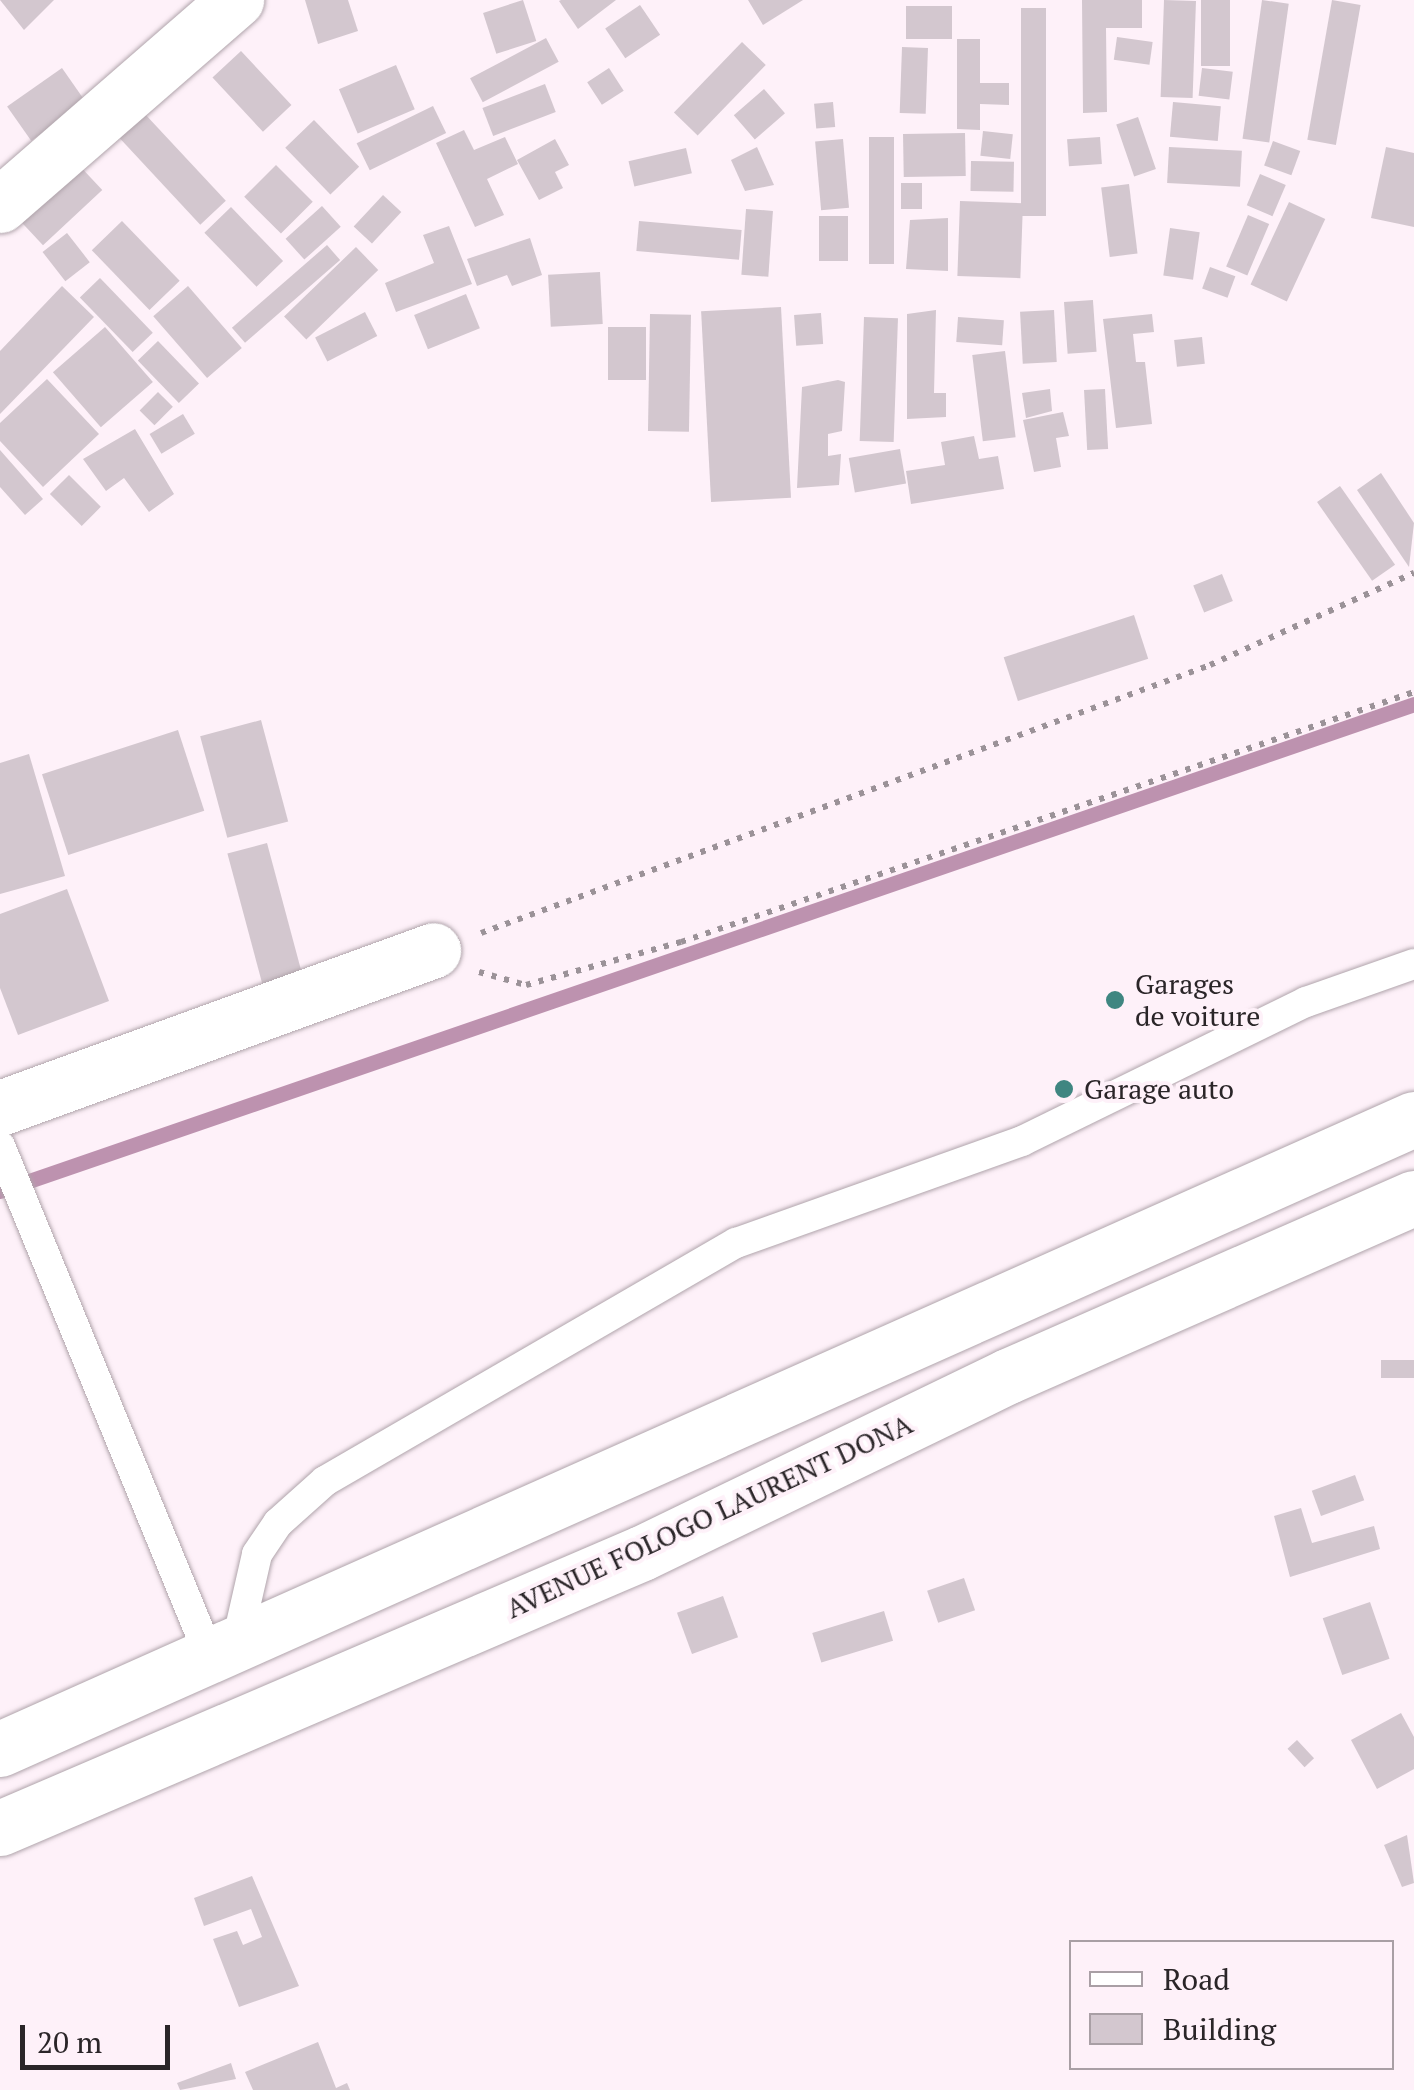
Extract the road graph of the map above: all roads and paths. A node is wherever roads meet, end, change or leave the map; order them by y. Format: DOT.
graph roads {
  1 [pos="236,0"];
  2 [pos="0,205"];
  3 [pos="1414,573"];
  4 [pos="1414,692"];
  5 [pos="432,950"];
  6 [pos="1414,964"];
  7 [pos="1414,1118"];
  8 [pos="1,1136"];
  9 [pos="1414,1198"];
  10 [pos="223,1652"];
  11 [pos="0,1749"];
  12 [pos="0,1828"];
  1 -- 2 [label="main road"];
  3 -- 5 [label="path"];
  4 -- 5 [label="path"];
  5 -- 8 [label="main road"];
  6 -- 10 [label="lane"];
  7 -- 10 [label="main road"];
  8 -- 10 [label="lane"];
  9 -- 12 [label="main road, AVENUE FOLOGO LAURENT DONA"];
  10 -- 11 [label="main road"];
}
